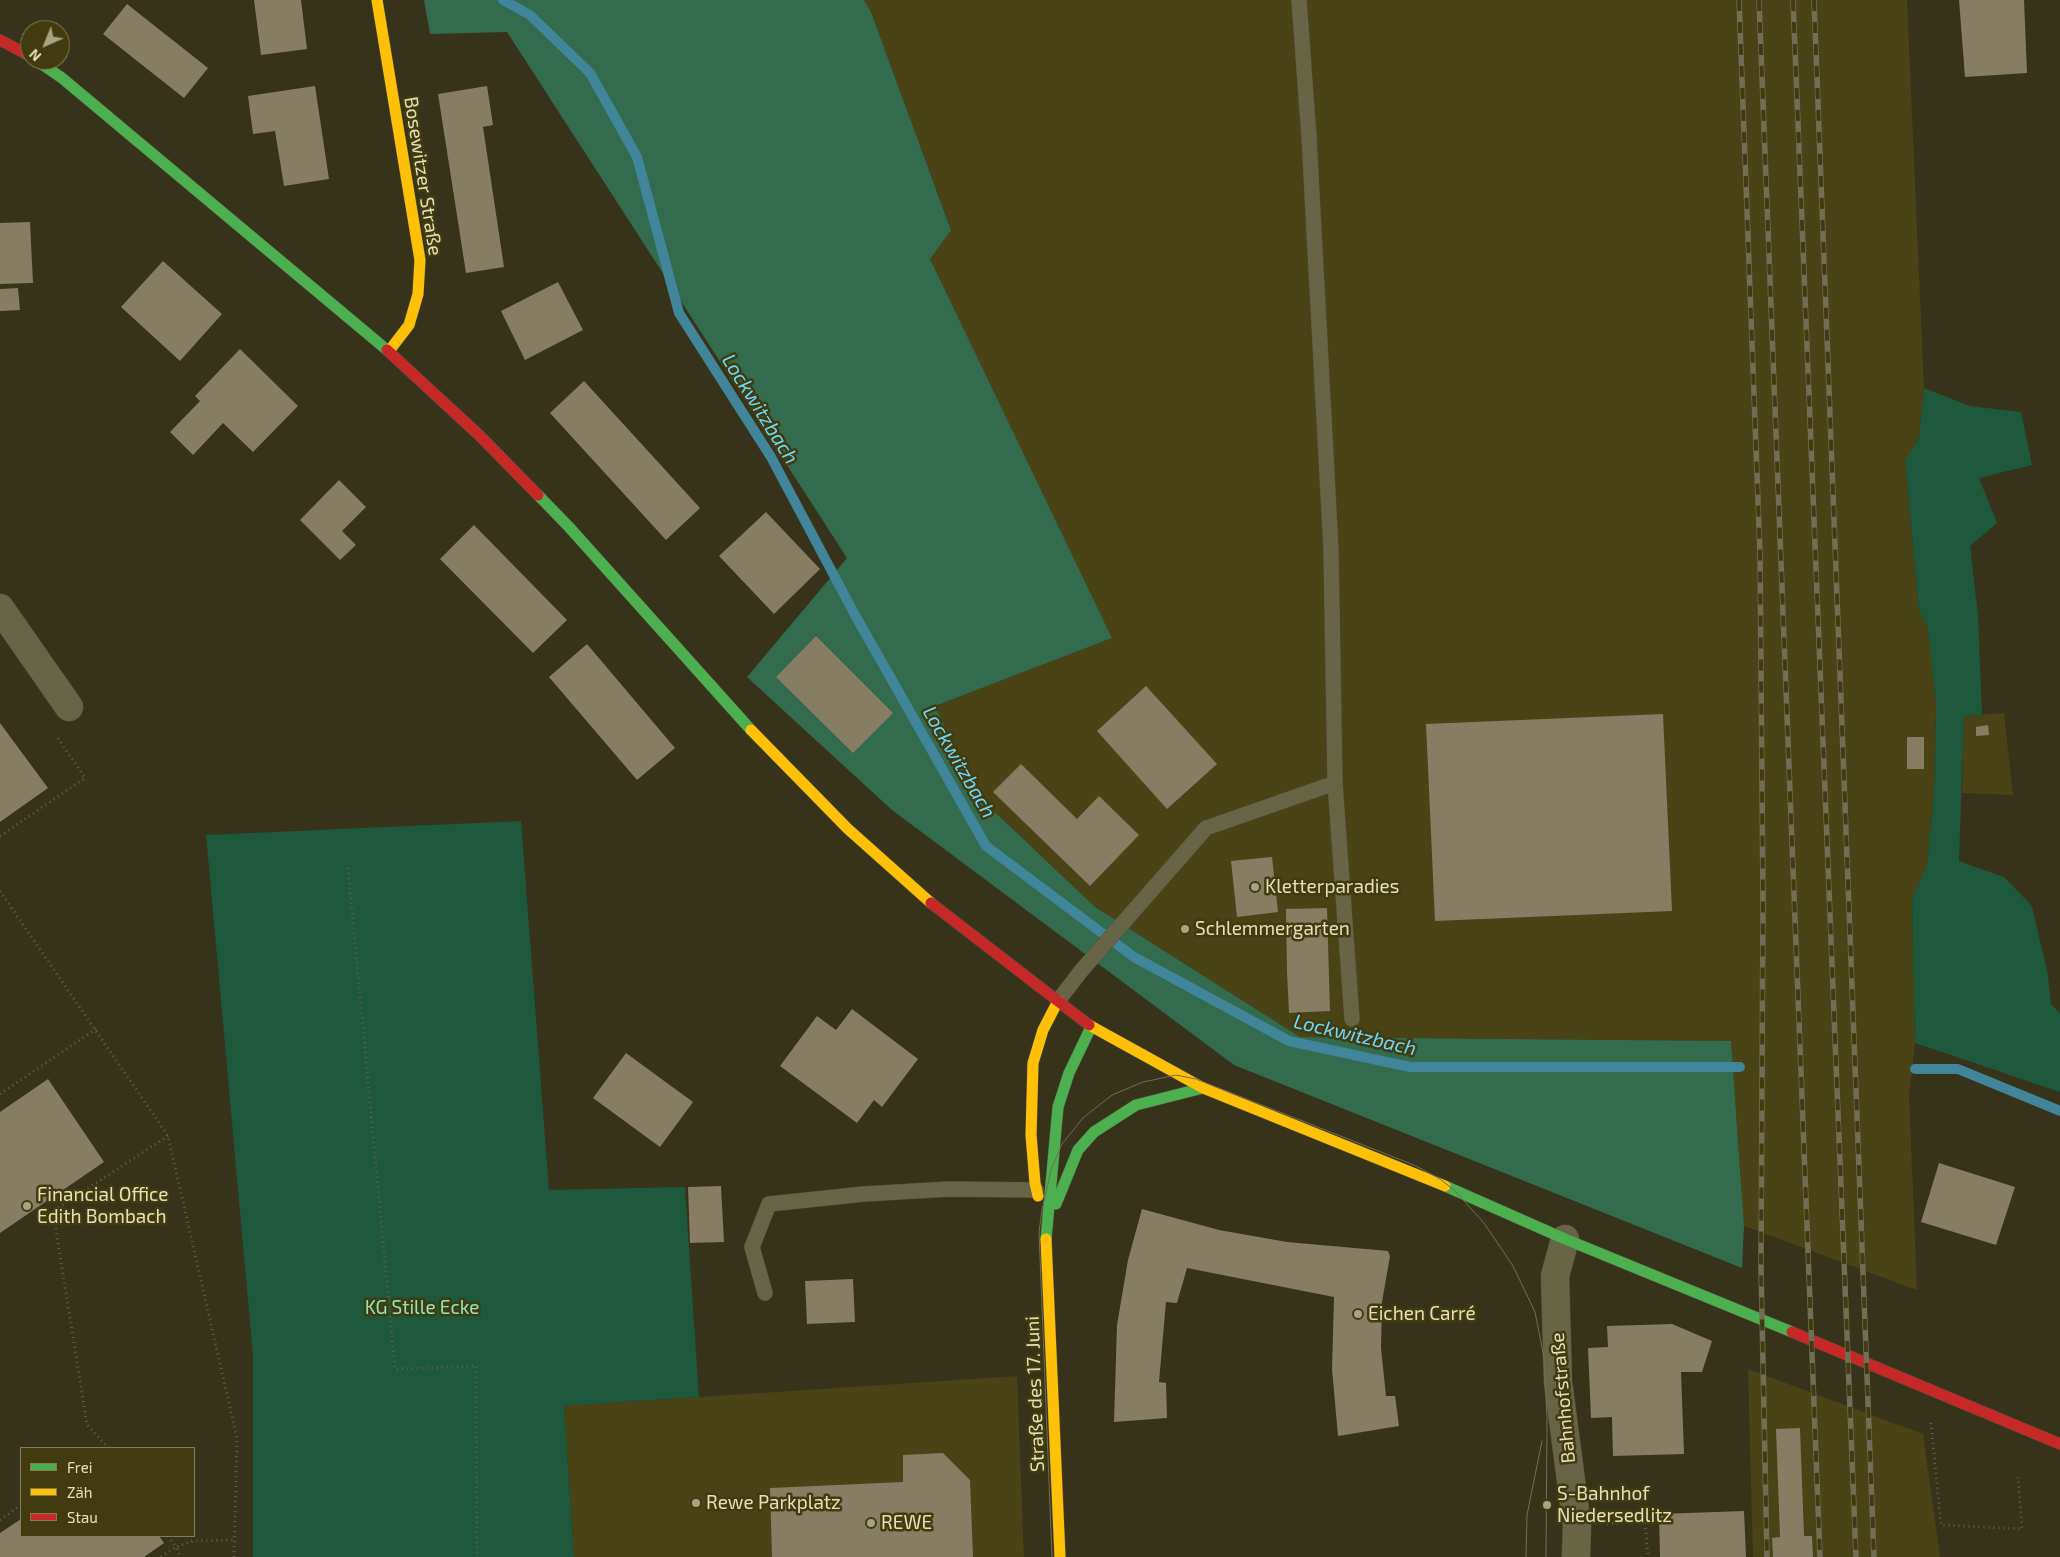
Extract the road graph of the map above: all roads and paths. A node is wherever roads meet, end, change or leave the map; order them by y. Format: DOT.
graph roads {
  1 [pos="377,0"];
  2 [pos="1299,0"];
  3 [pos="0,40"];
  4 [pos="20,51"];
  5 [pos="50,70"];
  6 [pos="390,351"];
  7 [pos="0,608"];
  8 [pos="69,707"];
  9 [pos="1335,783"];
  10 [pos="0,836"];
  11 [pos="348,868"];
  12 [pos="0,891"];
  13 [pos="1058,1001"];
  14 [pos="1352,1019"];
  15 [pos="1091,1027"];
  16 [pos="96,1029"];
  17 [pos="1203,1088"];
  18 [pos="0,1094"];
  19 [pos="168,1136"];
  20 [pos="1036,1190"];
  21 [pos="1046,1229"];
  22 [pos="1566,1239"];
  23 [pos="765,1293"];
  24 [pos="1928,1388"];
  25 [pos="2060,1444"];
  26 [pos="108,1447"];
  27 [pos="2018,1477"];
  28 [pos="20,1506"];
  29 [pos="0,1520"];
  30 [pos="1577,1526"];
  31 [pos="169,1537"];
  32 [pos="234,1540"];
  33 [pos="176,1547"];
  34 [pos="161,1557"];
  35 [pos="181,1557"];
  36 [pos="234,1557"];
  37 [pos="478,1557"];
  38 [pos="1060,1557"];
  39 [pos="1576,1557"];
  40 [pos="1648,1557"];
  1 -- 6 [label="street, Bosewitzer Straße"];
  2 -- 9 [label="lane"];
  3 -- 4 [label="street"];
  5 -- 6 [label="street"];
  6 -- 13 [label="street"];
  7 -- 8 [label="street"];
  8 -- 10 [label="path"];
  9 -- 13 [label="lane"];
  9 -- 14 [label="lane"];
  11 -- 37 [label="path"];
  12 -- 16 [label="path"];
  13 -- 15 [label="street"];
  13 -- 20 [label="street, Straße des 17. Juni"];
  15 -- 17 [label="street"];
  15 -- 21 [label="street, Straße des 17. Juni"];
  16 -- 18 [label="path"];
  16 -- 19 [label="path"];
  17 -- 21 [label="street"];
  17 -- 22 [label="street"];
  19 -- 26 [label="path"];
  19 -- 32 [label="path"];
  20 -- 21 [label="street, Straße des 17. Juni"];
  20 -- 23 [label="lane"];
  21 -- 38 [label="street, Straße des 17. Juni"];
  22 -- 24 [label="street"];
  22 -- 30 [label="street, Bahnhofstraße"];
  24 -- 25 [label="street"];
  24 -- 27 [label="path"];
  28 -- 29 [label="path"];
  30 -- 39 [label="street, Bahnhofstraße"];
  30 -- 40 [label="path"];
  31 -- 33 [label="path"];
  32 -- 33 [label="path"];
  32 -- 36 [label="path"];
  33 -- 34 [label="path"];
  33 -- 35 [label="path"];
}
